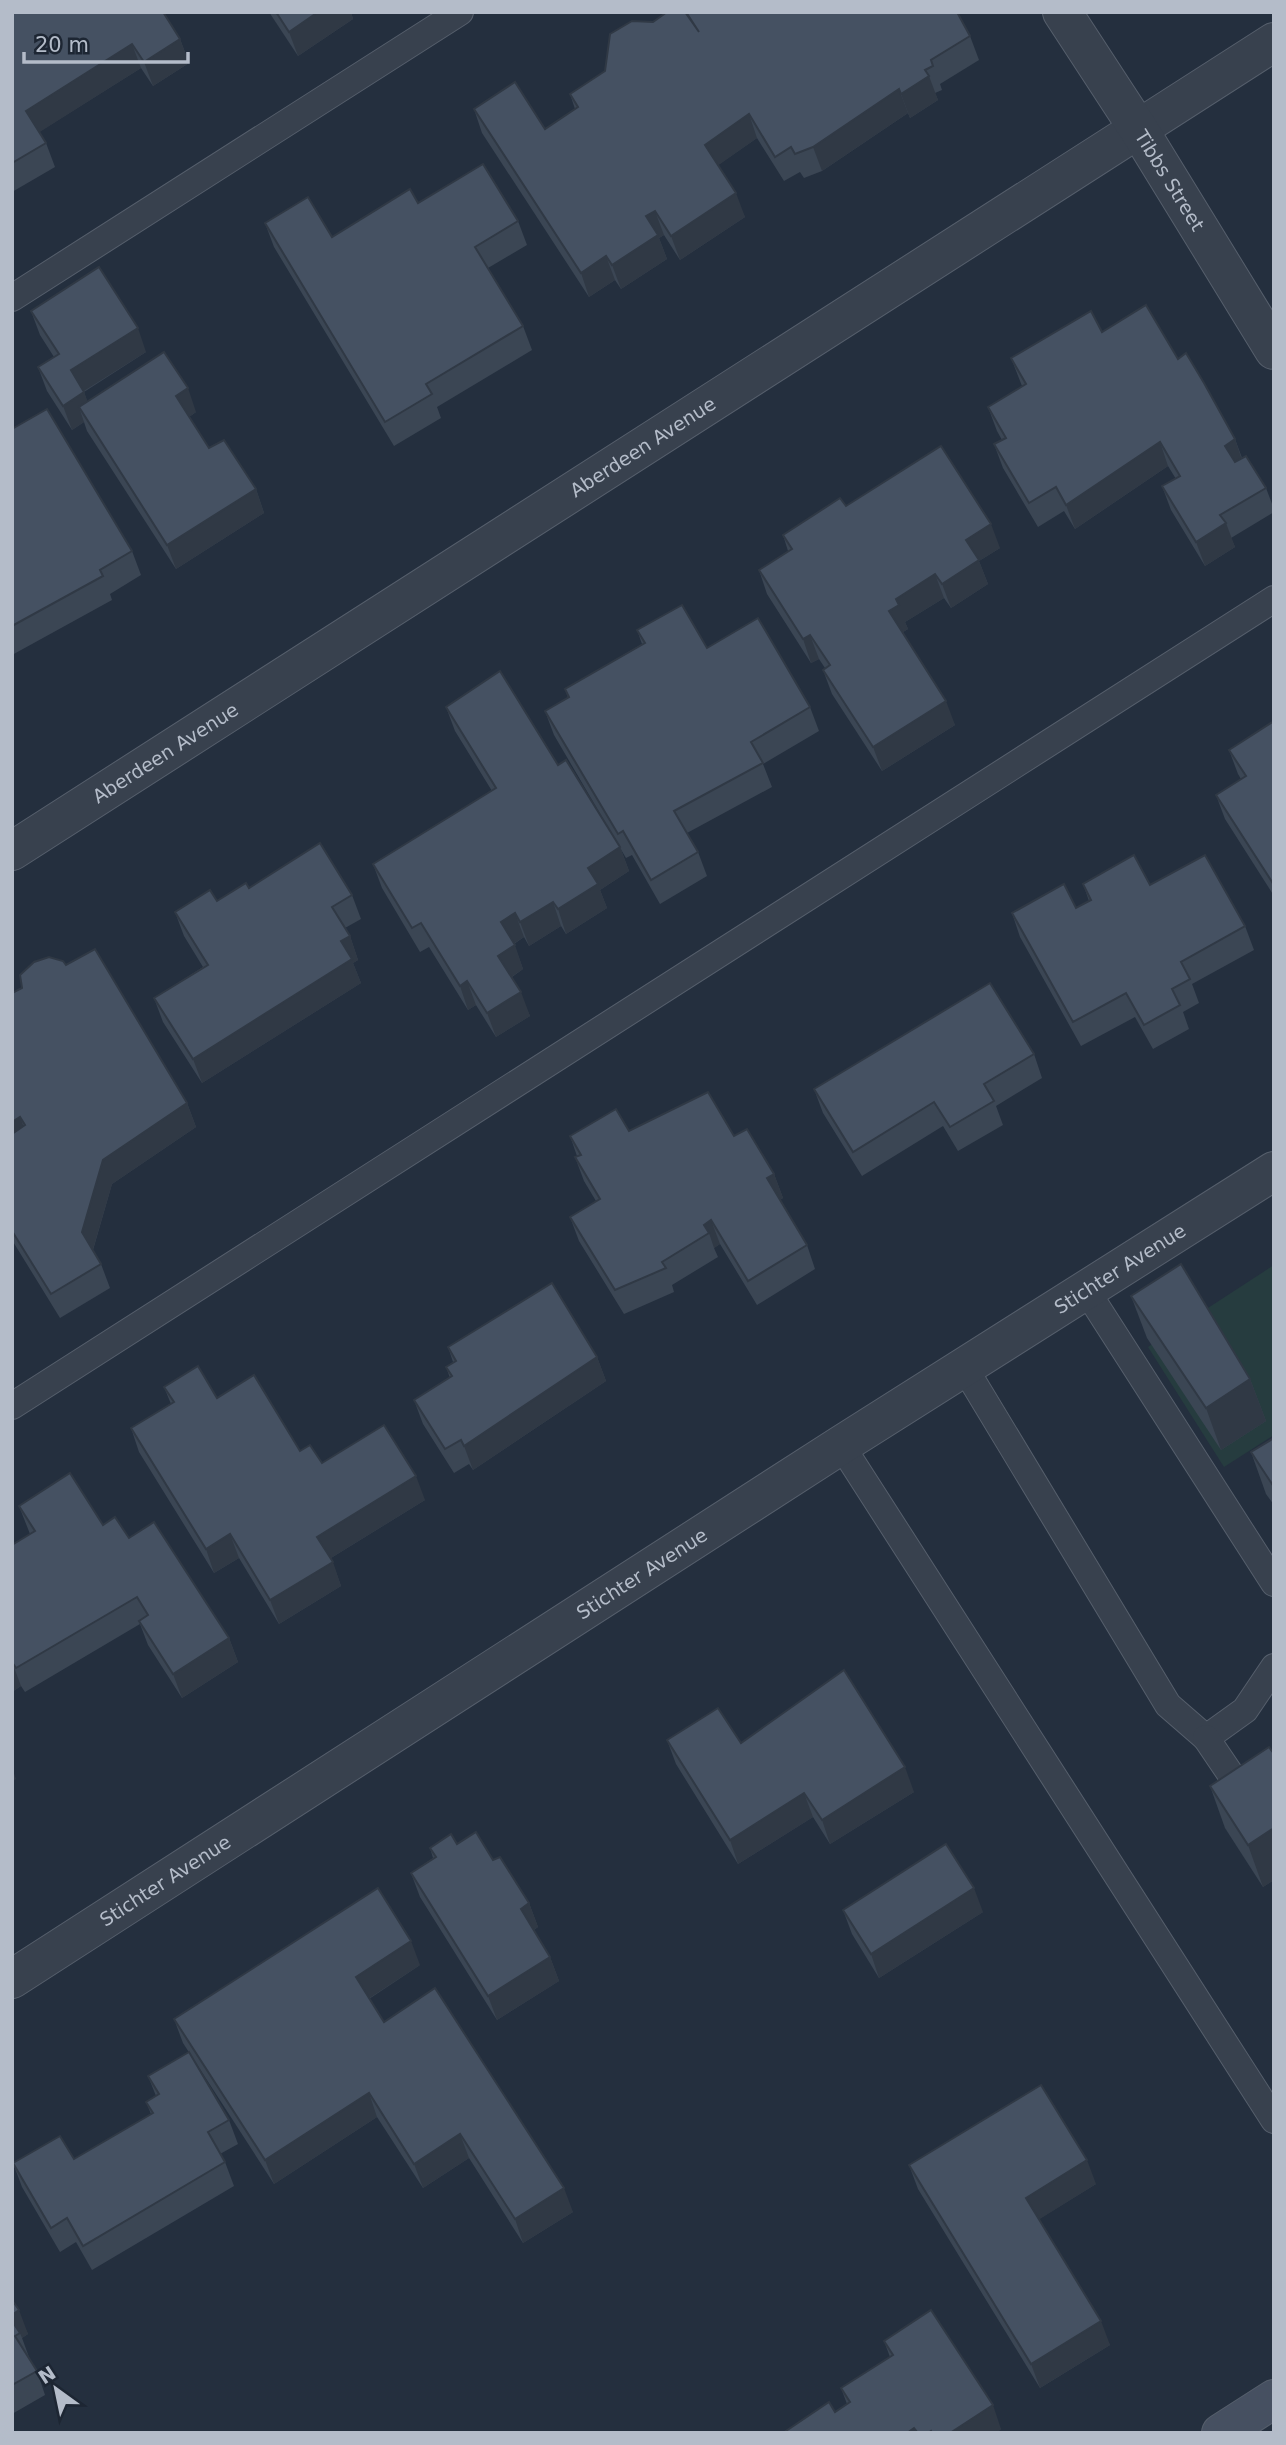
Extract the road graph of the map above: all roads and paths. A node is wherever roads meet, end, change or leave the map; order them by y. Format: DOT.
graph roads {
  1 [pos="460,12"];
  2 [pos="1062,12"];
  3 [pos="1274,43"];
  4 [pos="1139,130"];
  5 [pos="12,298"];
  6 [pos="1274,350"];
  7 [pos="1274,599"];
  8 [pos="12,851"];
  9 [pos="1274,1171"];
  10 [pos="1086,1290"];
  11 [pos="964,1367"];
  12 [pos="12,1406"];
  13 [pos="841,1445"];
  14 [pos="1274,1583"];
  15 [pos="1274,1667"];
  16 [pos="1206,1738"];
  17 [pos="1248,1800"];
  18 [pos="12,1979"];
  19 [pos="1274,2120"];
  20 [pos="1274,2399"];
  21 [pos="1221,2433"];
  1 -- 5 [label="lane"];
  2 -- 4 [label="street, Tibbs Street"];
  3 -- 4 [label="street, Aberdeen Avenue"];
  4 -- 6 [label="street, Tibbs Street"];
  4 -- 8 [label="street, Aberdeen Avenue"];
  7 -- 12 [label="lane"];
  9 -- 10 [label="street, Stichter Avenue"];
  10 -- 11 [label="street, Stichter Avenue"];
  10 -- 14 [label="lane"];
  11 -- 13 [label="street, Stichter Avenue"];
  11 -- 16 [label="lane"];
  13 -- 18 [label="street, Stichter Avenue"];
  13 -- 19 [label="lane"];
  15 -- 16 [label="lane"];
  16 -- 17 [label="lane"];
  20 -- 21 [label="main road"];
}
